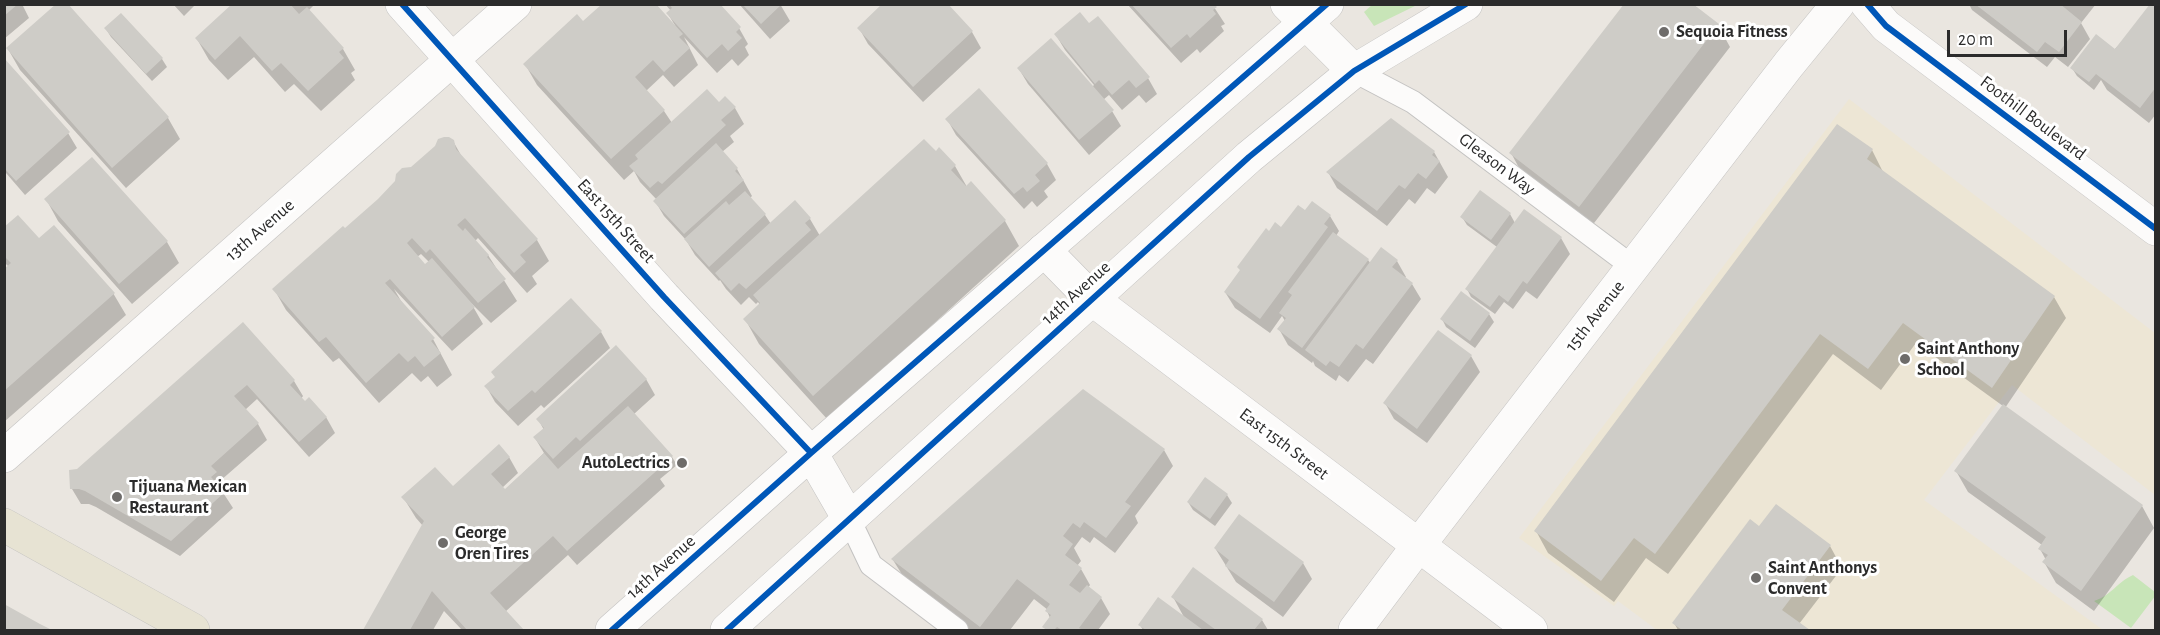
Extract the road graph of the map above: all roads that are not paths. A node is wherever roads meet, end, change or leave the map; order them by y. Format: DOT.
graph roads {
  1 [pos="402,4"];
  2 [pos="515,4"];
  3 [pos="1466,4"];
  4 [pos="1838,4"];
  5 [pos="1867,4"];
  6 [pos="1306,11"];
  7 [pos="452,60"];
  8 [pos="1354,71"];
  9 [pos="2156,229"];
  10 [pos="1044,250"];
  11 [pos="1633,267"];
  12 [pos="1092,298"];
  13 [pos="812,453"];
  14 [pos="4,456"];
  15 [pos="849,519"];
  16 [pos="4,525"];
  17 [pos="1418,546"];
  18 [pos="193,630"];
  19 [pos="612,630"];
  20 [pos="727,630"];
  21 [pos="957,630"];
  22 [pos="1355,630"];
  23 [pos="1531,630"];
  1 -- 7 [label="main road, East 15th Street"];
  2 -- 7 [label="main road, 13th Avenue"];
  3 -- 8 [label="main road, 14th Avenue"];
  4 -- 11 [label="main road, 15th Avenue"];
  5 -- 9 [label="main road, Foothill Boulevard"];
  6 -- 8 [label="main road"];
  6 -- 10 [label="main road, 14th Avenue"];
  7 -- 13 [label="main road, East 15th Street"];
  7 -- 14 [label="main road, 13th Avenue"];
  8 -- 11 [label="lane, Gleason Way"];
  8 -- 12 [label="main road, 14th Avenue"];
  10 -- 12 [label="main road, East 15th Street"];
  10 -- 13 [label="main road, 14th Avenue"];
  11 -- 17 [label="main road, 15th Avenue"];
  12 -- 15 [label="main road, 14th Avenue"];
  12 -- 17 [label="main road, East 15th Street"];
  13 -- 15 [label="main road, East 15th Street"];
  13 -- 19 [label="main road, 14th Avenue"];
  15 -- 20 [label="main road, 14th Avenue"];
  15 -- 21 [label="lane"];
  16 -- 18 [label="main road"];
  17 -- 22 [label="main road, 15th Avenue"];
  17 -- 23 [label="main road, East 15th Street"];
}
